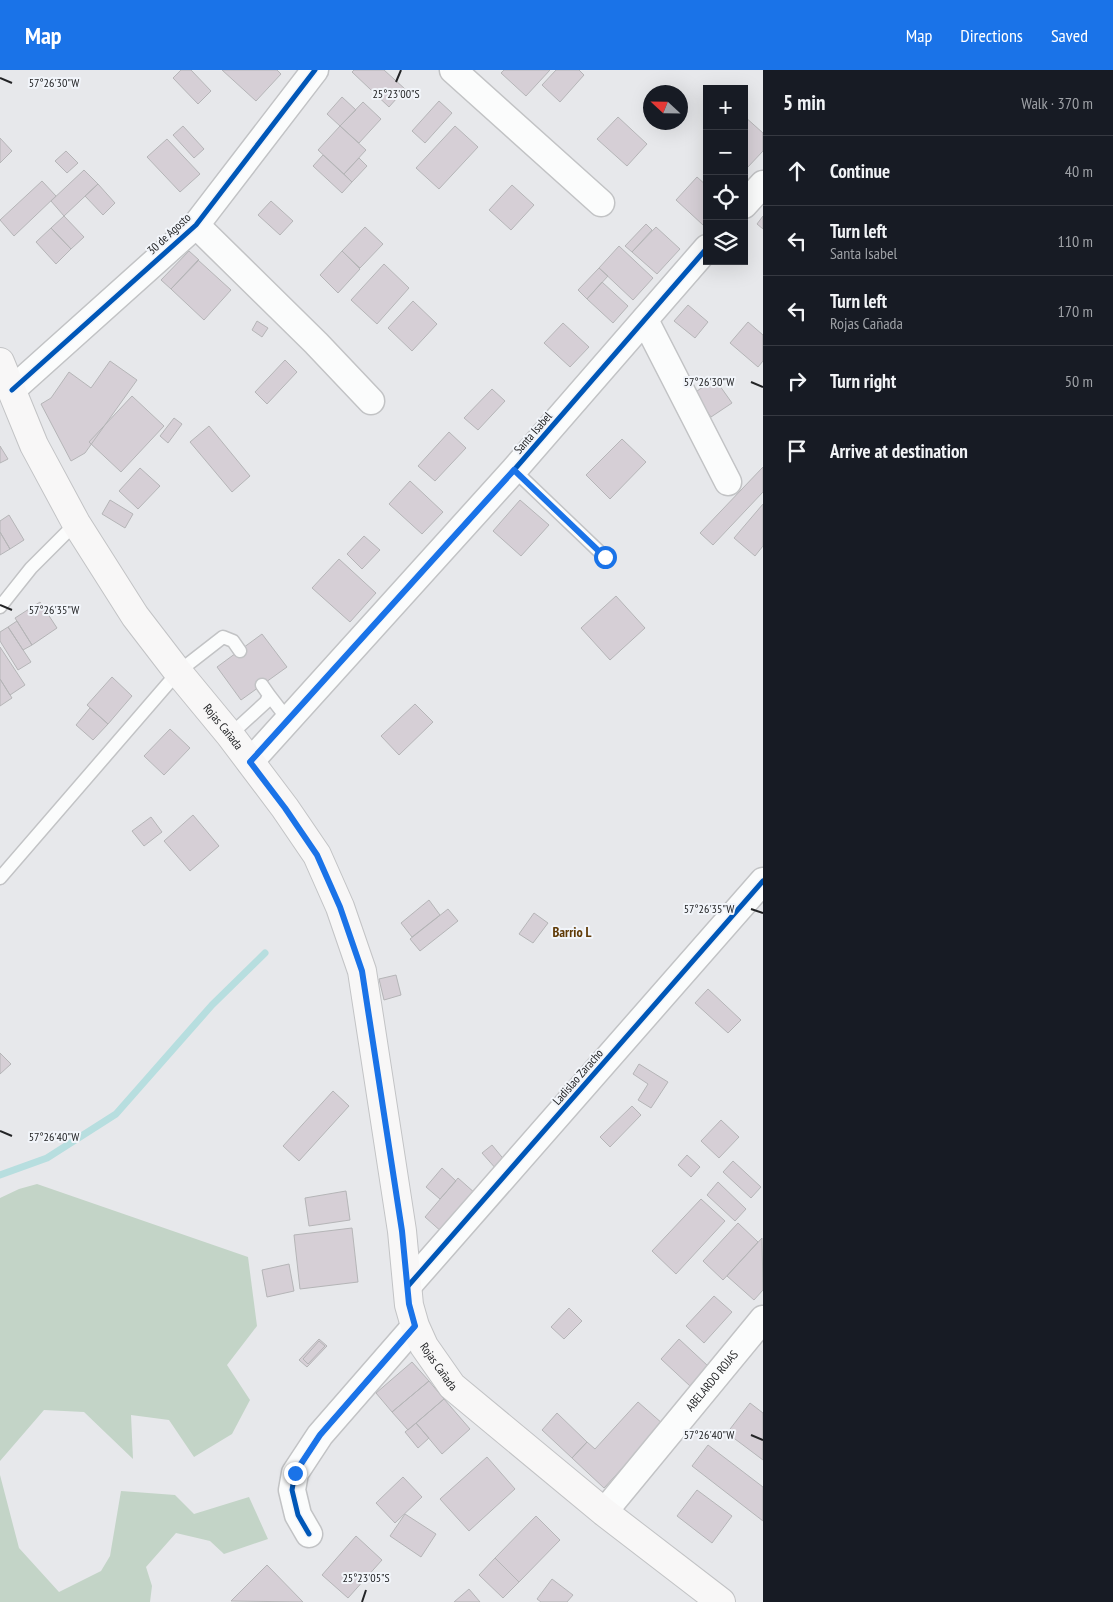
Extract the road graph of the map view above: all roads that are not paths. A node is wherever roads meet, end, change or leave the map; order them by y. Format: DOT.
graph roads {
  1 [pos="315,70"];
  2 [pos="453,70"];
  3 [pos="763,184"];
  4 [pos="748,201"];
  5 [pos="601,203"];
  6 [pos="196,225"];
  7 [pos="703,253"];
  8 [pos="645,320"];
  9 [pos="0,362"];
  10 [pos="12,390"];
  11 [pos="371,401"];
  12 [pos="514,470"];
  13 [pos="728,482"];
  14 [pos="76,523"];
  15 [pos="605,557"];
  16 [pos="0,607"];
  17 [pos="240,651"];
  18 [pos="178,672"];
  19 [pos="289,721"];
  20 [pos="230,735"];
  21 [pos="250,762"];
  22 [pos="0,878"];
  23 [pos="763,882"];
  24 [pos="408,1286"];
  25 [pos="763,1320"];
  26 [pos="415,1326"];
  27 [pos="604,1512"];
  28 [pos="309,1534"];
  29 [pos="721,1602"];
  1 -- 6 [label="street, 30 de Agosto"];
  2 -- 5 [label="street"];
  3 -- 4 [label="street"];
  6 -- 10 [label="street, 30 de Agosto"];
  6 -- 11 [label="street"];
  7 -- 8 [label="street, Santa Isabel"];
  8 -- 12 [label="street, Santa Isabel"];
  8 -- 13 [label="street"];
  9 -- 10 [label="main road, Rojas Cañada"];
  10 -- 14 [label="main road, Rojas Cañada"];
  12 -- 15 [label="lane"];
  12 -- 19 [label="street, Santa Isabel"];
  14 -- 16 [label="lane"];
  14 -- 18 [label="main road, Rojas Cañada"];
  17 -- 18 [label="lane"];
  18 -- 20 [label="main road, Rojas Cañada"];
  18 -- 22 [label="lane"];
  19 -- 20 [label="lane"];
  19 -- 21 [label="street, Santa Isabel"];
  20 -- 21 [label="main road, Rojas Cañada"];
  21 -- 24 [label="main road, Rojas Cañada"];
  23 -- 24 [label="street, Ladislao Zaracho"];
  24 -- 26 [label="main road, Rojas Cañada"];
  25 -- 27 [label="street, ABELARDO ROJAS"];
  26 -- 27 [label="main road, Rojas Cañada"];
  26 -- 28 [label="street"];
  27 -- 29 [label="main road, Rojas Cañada"];
}
